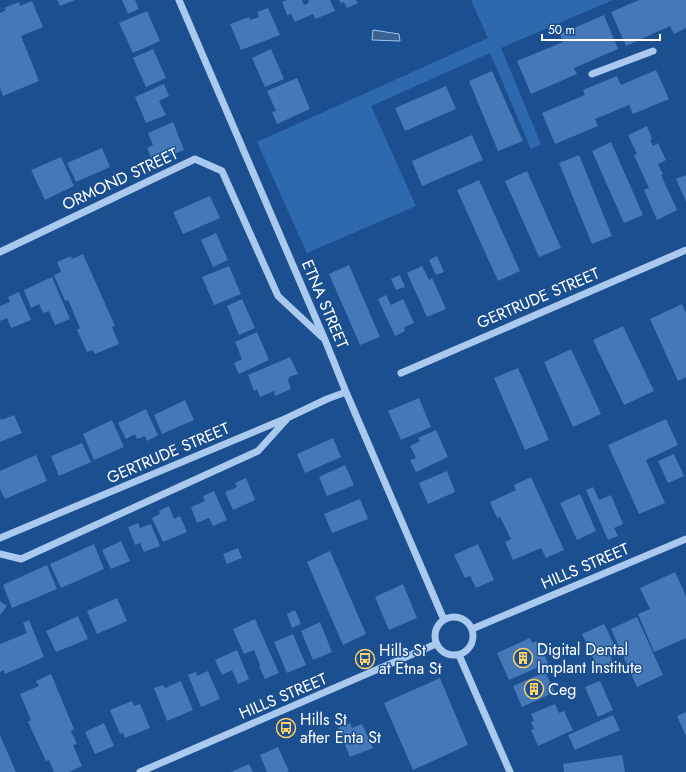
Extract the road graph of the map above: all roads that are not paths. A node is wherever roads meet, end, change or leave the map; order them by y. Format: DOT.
graph roads {
  1 [pos="179,0"];
  2 [pos="653,51"];
  3 [pos="592,74"];
  4 [pos="686,250"];
  5 [pos="0,252"];
  6 [pos="325,340"];
  7 [pos="401,373"];
  8 [pos="346,392"];
  9 [pos="287,418"];
  10 [pos="0,538"];
  11 [pos="686,539"];
  12 [pos="0,554"];
  13 [pos="444,620"];
  14 [pos="472,629"];
  15 [pos="436,644"];
  16 [pos="459,655"];
  17 [pos="140,772"];
  18 [pos="510,772"];
  1 -- 6 [label="street, ETNA STREET"];
  2 -- 3 [label="street"];
  4 -- 7 [label="street, GERTRUDE STREET"];
  5 -- 6 [label="street, ORMOND STREET"];
  6 -- 8 [label="street, ETNA STREET"];
  8 -- 9 [label="street, GERTRUDE STREET"];
  8 -- 13 [label="street, ETNA STREET"];
  9 -- 10 [label="street, GERTRUDE STREET"];
  9 -- 12 [label="street"];
  11 -- 14 [label="street, HILLS STREET"];
  13 -- 14 [label="street"];
  13 -- 15 [label="street"];
  14 -- 16 [label="street"];
  15 -- 16 [label="street"];
  15 -- 17 [label="street, HILLS STREET"];
  16 -- 18 [label="street"];
}
